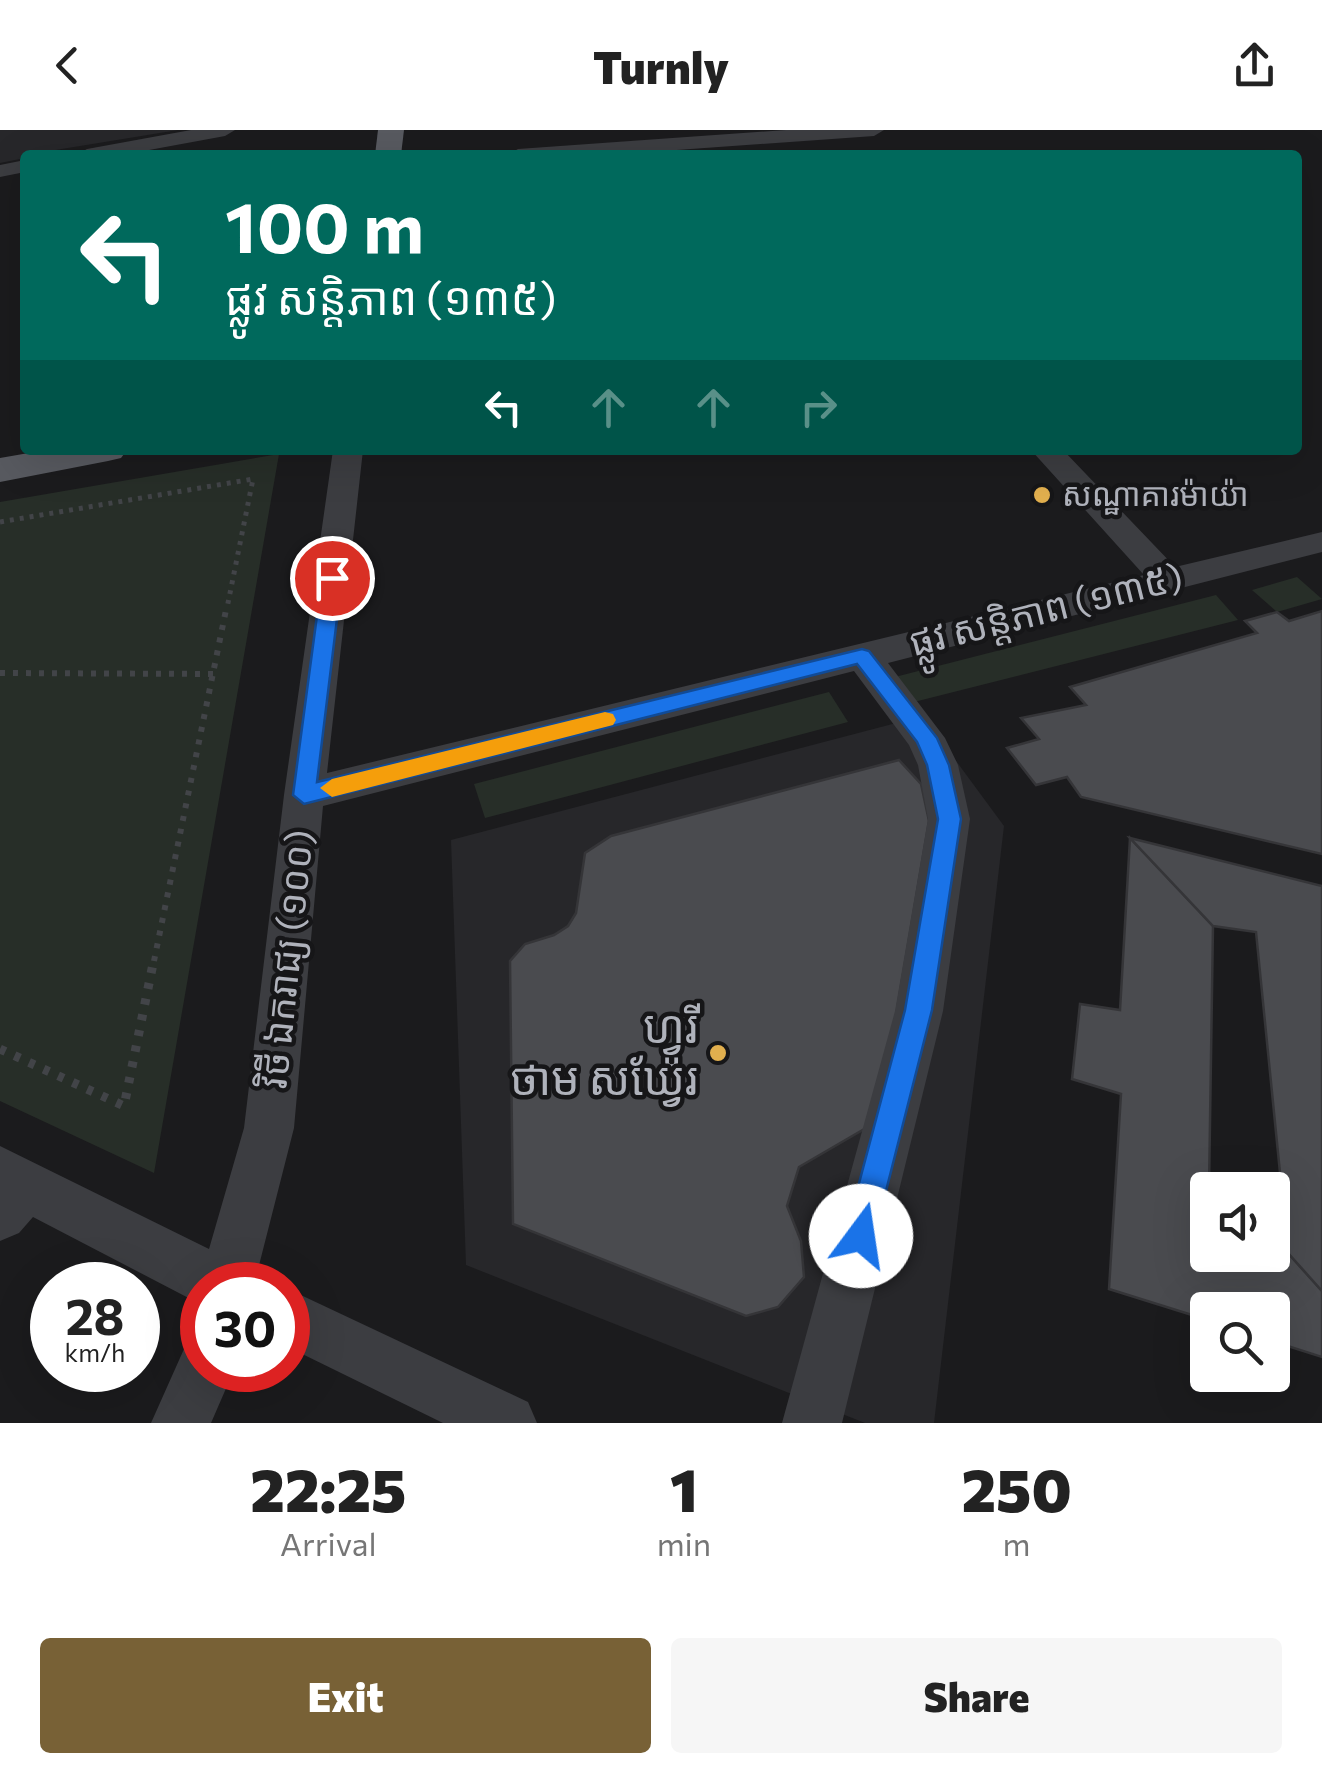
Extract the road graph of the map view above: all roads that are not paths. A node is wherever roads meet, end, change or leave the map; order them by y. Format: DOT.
graph roads {
  1 [pos="225,130"];
  2 [pos="874,130"];
  3 [pos="115,150"];
  4 [pos="589,150"];
  5 [pos="81,455"];
  6 [pos="347,455"];
  7 [pos="1051,455"];
  8 [pos="0,470"];
  9 [pos="1322,542"];
  10 [pos="1168,580"];
  11 [pos="862,656"];
  12 [pos="304,795"];
  13 [pos="9,1190"];
  14 [pos="231,1262"];
  15 [pos="180,1266"];
  16 [pos="310,1327"];
  17 [pos="507,1423"];
  18 [pos="812,1423"];
  1 -- 3 [label="street"];
  2 -- 4 [label="street"];
  5 -- 8 [label="main road"];
  6 -- 12 [label="street, វិថី ឯករាជ្យ (១០០)"];
  7 -- 10 [label="street"];
  9 -- 10 [label="street, ផ្លូវ សន្តិភាព (១៣៥)"];
  10 -- 11 [label="street, ផ្លូវ សន្តិភាព (១៣៥)"];
  11 -- 12 [label="street, ផ្លូវ សន្តិភាព (១៣៥)"];
  11 -- 18 [label="street"];
  12 -- 14 [label="street, វិថី ឯករាជ្យ (១០០)"];
  13 -- 15 [label="street"];
  16 -- 17 [label="street"];
}
